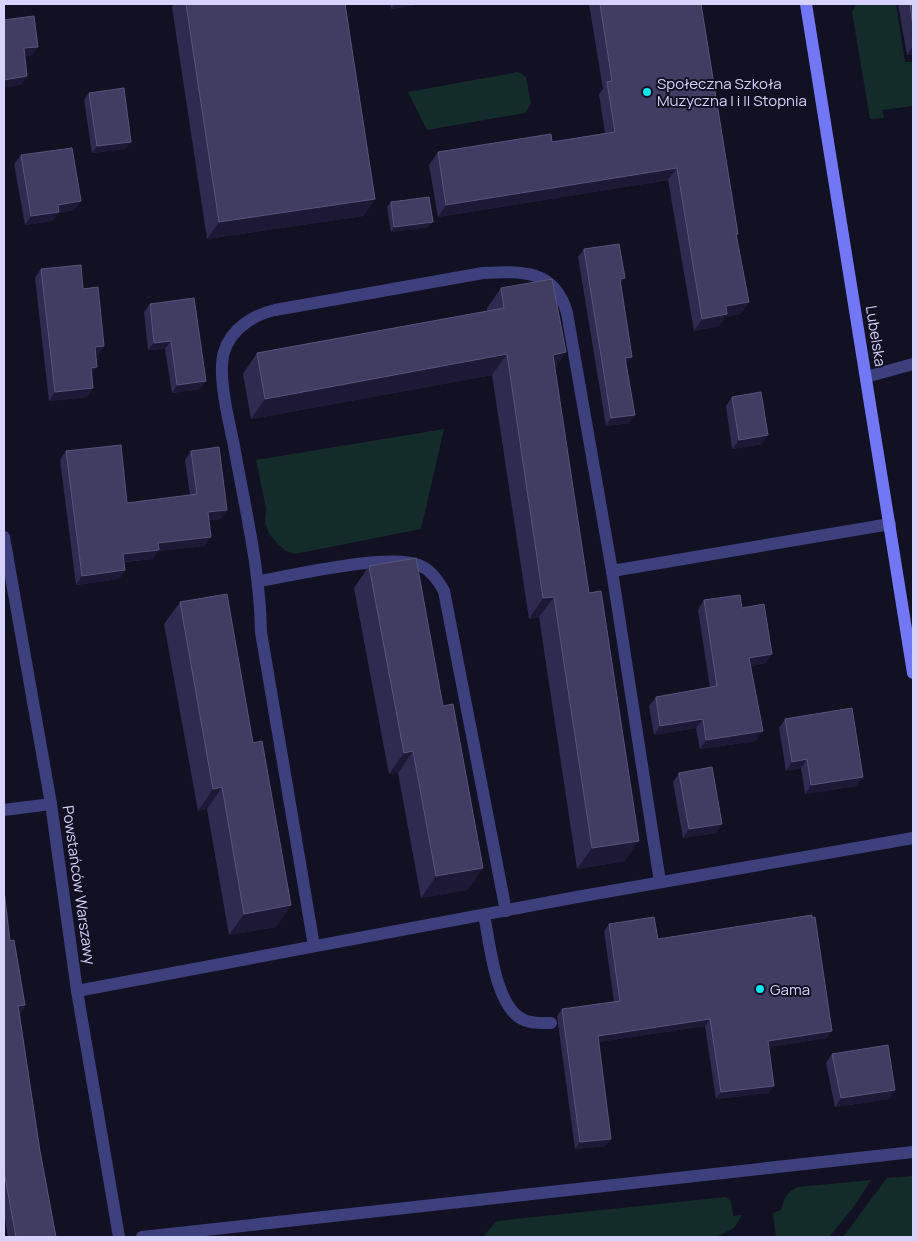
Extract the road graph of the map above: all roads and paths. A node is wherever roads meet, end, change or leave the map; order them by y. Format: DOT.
graph roads {
  1 [pos="806,4"];
  2 [pos="913,364"];
  3 [pos="866,377"];
  4 [pos="890,524"];
  5 [pos="4,537"];
  6 [pos="612,571"];
  7 [pos="259,581"];
  8 [pos="910,629"];
  9 [pos="913,673"];
  10 [pos="51,804"];
  11 [pos="4,810"];
  12 [pos="913,838"];
  13 [pos="660,882"];
  14 [pos="506,910"];
  15 [pos="484,915"];
  16 [pos="314,946"];
  17 [pos="77,991"];
  18 [pos="551,1023"];
  19 [pos="913,1152"];
  20 [pos="119,1237"];
  21 [pos="142,1237"];
  1 -- 3 [label="main road, Lubelska"];
  2 -- 3 [label="street"];
  3 -- 4 [label="main road, Lubelska"];
  4 -- 6 [label="street"];
  4 -- 8 [label="main road, Lubelska"];
  5 -- 10 [label="street, Powstańców Warszawy"];
  6 -- 7 [label="street"];
  6 -- 13 [label="street"];
  7 -- 14 [label="street"];
  7 -- 16 [label="street"];
  8 -- 9 [label="main road, Lubelska"];
  10 -- 11 [label="street"];
  10 -- 17 [label="street, Powstańców Warszawy"];
  12 -- 13 [label="street"];
  13 -- 14 [label="street"];
  14 -- 15 [label="street"];
  15 -- 16 [label="street"];
  15 -- 18 [label="street"];
  16 -- 17 [label="street"];
  17 -- 20 [label="street, Powstańców Warszawy"];
  19 -- 21 [label="street"];
}
